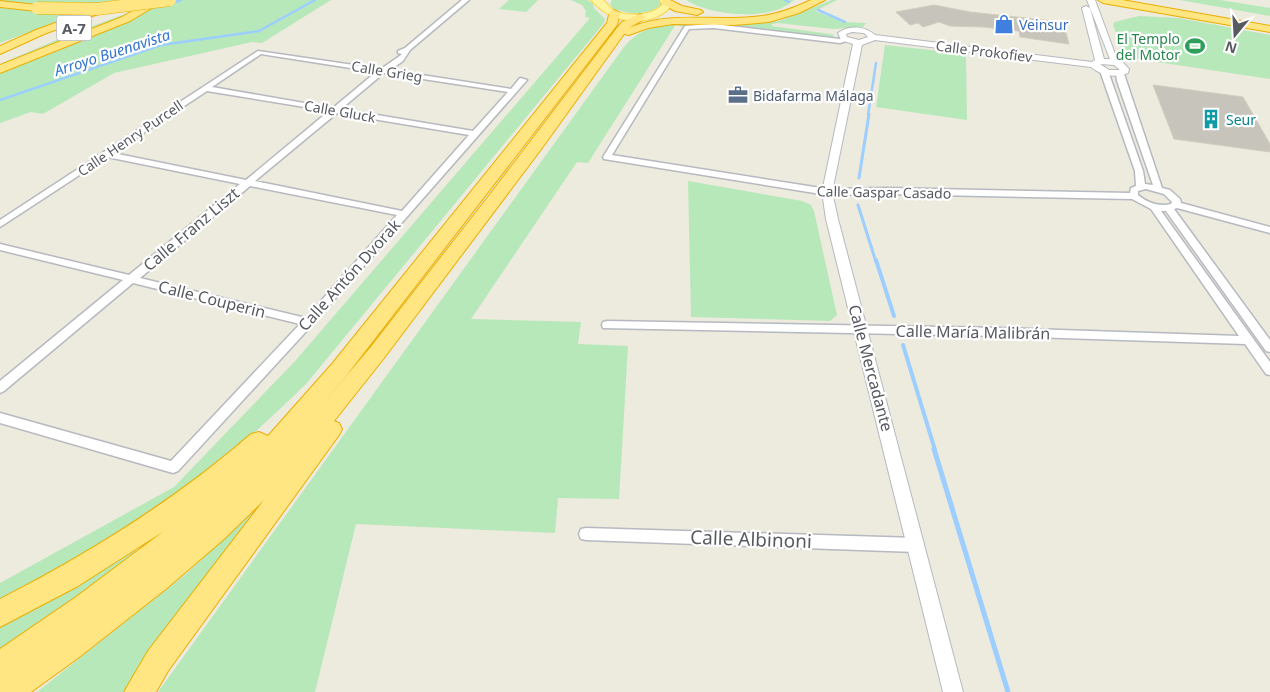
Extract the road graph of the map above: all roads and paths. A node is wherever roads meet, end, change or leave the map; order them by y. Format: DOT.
graph roads {
  1 [pos="127,0"];
  2 [pos="148,0"];
  3 [pos="160,0"];
  4 [pos="170,0"];
  5 [pos="466,0"];
  6 [pos="800,0"];
  7 [pos="820,0"];
  8 [pos="1084,0"];
  9 [pos="1091,0"];
  10 [pos="1104,0"];
  11 [pos="1130,0"];
  12 [pos="1161,0"];
  13 [pos="669,1"];
  14 [pos="0,4"];
  15 [pos="605,4"];
  16 [pos="653,15"];
  17 [pos="640,17"];
  18 [pos="765,19"];
  19 [pos="1270,20"];
  20 [pos="1270,25"];
  21 [pos="1270,29"];
  22 [pos="874,38"];
  23 [pos="853,41"];
  24 [pos="0,50"];
  25 [pos="260,52"];
  26 [pos="0,58"];
  27 [pos="1097,63"];
  28 [pos="1117,63"];
  29 [pos="598,64"];
  30 [pos="0,69"];
  31 [pos="382,70"];
  32 [pos="1104,71"];
  33 [pos="1120,73"];
  34 [pos="523,80"];
  35 [pos="204,88"];
  36 [pos="513,91"];
  37 [pos="334,110"];
  38 [pos="476,134"];
  39 [pos="105,154"];
  40 [pos="247,182"];
  41 [pos="1141,187"];
  42 [pos="1158,188"];
  43 [pos="827,192"];
  44 [pos="1134,196"];
  45 [pos="1174,205"];
  46 [pos="1154,207"];
  47 [pos="404,214"];
  48 [pos="0,224"];
  49 [pos="1270,225"];
  50 [pos="1270,230"];
  51 [pos="0,247"];
  52 [pos="131,279"];
  53 [pos="308,322"];
  54 [pos="607,325"];
  55 [pos="861,329"];
  56 [pos="1248,340"];
  57 [pos="382,348"];
  58 [pos="1270,348"];
  59 [pos="339,370"];
  60 [pos="1270,371"];
  61 [pos="0,388"];
  62 [pos="0,418"];
  63 [pos="586,534"];
  64 [pos="916,545"];
  65 [pos="0,614"];
  66 [pos="0,666"];
  67 [pos="6,692"];
  68 [pos="139,692"];
  69 [pos="953,692"];
  1 -- 24 [label="highway, A-7"];
  2 -- 26 [label="highway, A-7"];
  3 -- 30 [label="highway, bridge"];
  4 -- 14 [label="highway, bridge"];
  5 -- 31 [label="street, Calle Franz Liszt"];
  6 -- 13 [label="highway"];
  7 -- 18 [label="highway"];
  8 -- 27 [label="street"];
  9 -- 28 [label="street"];
  10 -- 21 [label="highway"];
  11 -- 20 [label="highway"];
  12 -- 19 [label="highway"];
  13 -- 16 [label="main road"];
  15 -- 17 [label="main road"];
  15 -- 59 [label="highway"];
  16 -- 17 [label="main road"];
  16 -- 18 [label="highway"];
  17 -- 29 [label="highway"];
  18 -- 29 [label="highway"];
  22 -- 23 [label="street"];
  22 -- 23 [label="street"];
  22 -- 27 [label="street, Calle Prokofiev"];
  23 -- 43 [label="street, Calle Mercadante"];
  23 -- 43 [label="street, Calle Gaspar Casado"];
  25 -- 31 [label="street, Calle Grieg"];
  25 -- 35 [label="street, Calle Henry Purcell"];
  27 -- 28 [label="street, Calle Prokofiev"];
  27 -- 32 [label="street"];
  28 -- 33 [label="street"];
  29 -- 57 [label="highway"];
  31 -- 36 [label="street, Calle Grieg"];
  31 -- 37 [label="street, Calle Franz Liszt"];
  32 -- 33 [label="street"];
  32 -- 41 [label="street"];
  33 -- 42 [label="street"];
  34 -- 36 [label="street, Calle Antón Dvorak"];
  35 -- 37 [label="street, Calle Gluck"];
  35 -- 39 [label="street, Calle Henry Purcell"];
  36 -- 38 [label="street, Calle Antón Dvorak"];
  37 -- 38 [label="street, Calle Gluck"];
  37 -- 40 [label="street, Calle Franz Liszt"];
  38 -- 47 [label="street, Calle Antón Dvorak"];
  39 -- 40 [label="street"];
  39 -- 48 [label="street, Calle Henry Purcell"];
  40 -- 47 [label="street"];
  40 -- 52 [label="street, Calle Franz Liszt"];
  41 -- 42 [label="street"];
  41 -- 44 [label="street"];
  42 -- 45 [label="street"];
  43 -- 44 [label="street, Calle Gaspar Casado"];
  43 -- 55 [label="street, Calle Mercadante"];
  44 -- 46 [label="street"];
  45 -- 46 [label="street"];
  45 -- 49 [label="street"];
  45 -- 50 [label="street"];
  45 -- 58 [label="street"];
  46 -- 56 [label="street"];
  47 -- 53 [label="street, Calle Antón Dvorak"];
  51 -- 52 [label="street, Calle Couperin"];
  52 -- 53 [label="street, Calle Couperin"];
  52 -- 61 [label="street, Calle Franz Liszt"];
  53 -- 62 [label="street, Calle Antón Dvorak"];
  54 -- 55 [label="street, Calle María Malibrán"];
  55 -- 56 [label="street, Calle María Malibrán"];
  55 -- 64 [label="street, Calle Mercadante"];
  56 -- 60 [label="street"];
  57 -- 67 [label="highway"];
  57 -- 68 [label="highway"];
  59 -- 65 [label="highway"];
  59 -- 66 [label="highway"];
  63 -- 64 [label="street, Calle Albinoni"];
  64 -- 69 [label="street, Calle Mercadante"];
}
